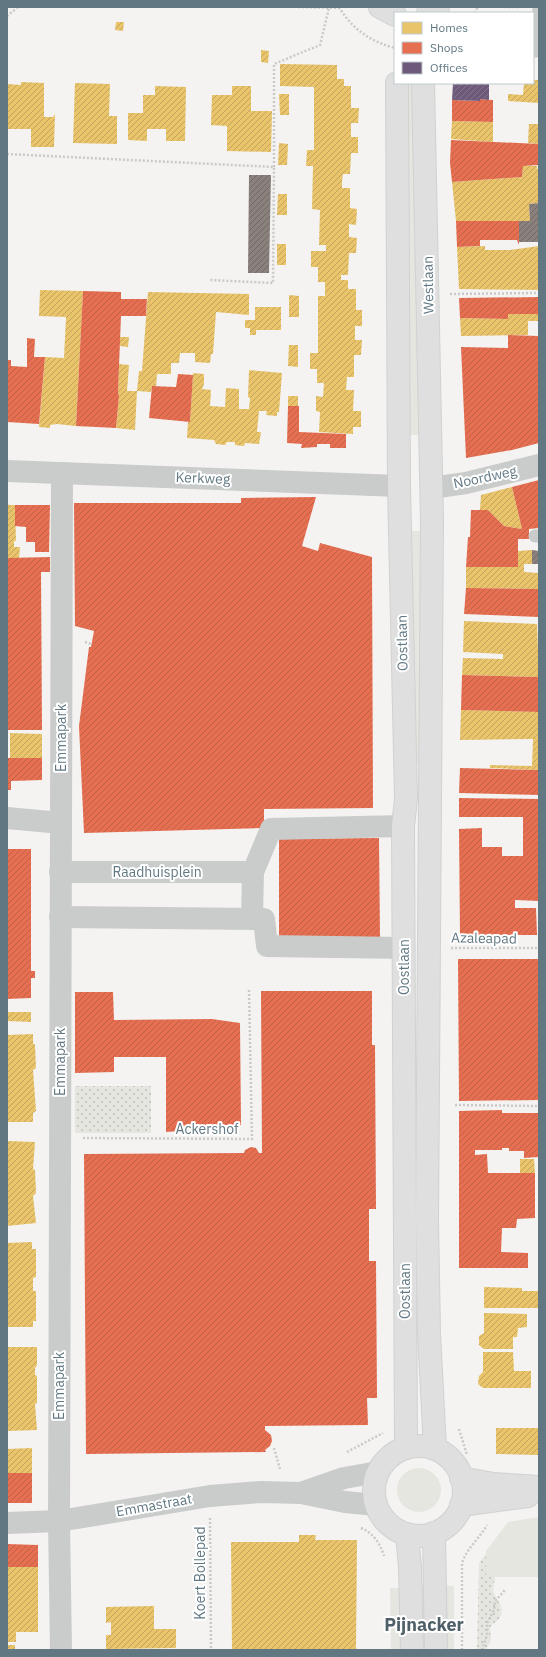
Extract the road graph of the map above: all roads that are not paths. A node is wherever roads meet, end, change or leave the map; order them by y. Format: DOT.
graph roads {
  1 [pos="380,7"];
  2 [pos="539,7"];
  3 [pos="394,14"];
  4 [pos="534,51"];
  5 [pos="397,84"];
  6 [pos="424,84"];
  7 [pos="539,465"];
  8 [pos="7,472"];
  9 [pos="62,473"];
  10 [pos="399,486"];
  11 [pos="431,488"];
  12 [pos="7,818"];
  13 [pos="61,823"];
  14 [pos="403,826"];
  15 [pos="60,872"];
  16 [pos="253,872"];
  17 [pos="60,917"];
  18 [pos="252,919"];
  19 [pos="404,948"];
  20 [pos="406,1448"];
  21 [pos="435,1449"];
  22 [pos="378,1472"];
  23 [pos="461,1478"];
  24 [pos="539,1487"];
  25 [pos="301,1492"];
  26 [pos="539,1496"];
  27 [pos="376,1505"];
  28 [pos="462,1505"];
  29 [pos="59,1522"];
  30 [pos="7,1523"];
  31 [pos="434,1533"];
  32 [pos="407,1534"];
  33 [pos="61,1650"];
  34 [pos="412,1650"];
  35 [pos="436,1650"];
  1 -- 3 [label="main road"];
  2 -- 4 [label="lane"];
  5 -- 10 [label="main road"];
  6 -- 11 [label="main road, Westlaan"];
  7 -- 11 [label="street, Noordweg"];
  8 -- 9 [label="street, Kerkweg"];
  9 -- 10 [label="street, Kerkweg"];
  9 -- 13 [label="street, Emmapark"];
  10 -- 14 [label="main road, Oostlaan"];
  11 -- 21 [label="main road, Oostlaan"];
  12 -- 13 [label="street"];
  13 -- 15 [label="street, Emmapark"];
  14 -- 16 [label="street"];
  14 -- 19 [label="main road, Oostlaan"];
  15 -- 16 [label="street, Raadhuisplein"];
  15 -- 17 [label="street, Emmapark"];
  16 -- 18 [label="street"];
  17 -- 18 [label="street"];
  17 -- 29 [label="street, Emmapark"];
  18 -- 19 [label="street"];
  19 -- 20 [label="main road, Oostlaan"];
  20 -- 21 [label="main road"];
  20 -- 22 [label="main road"];
  21 -- 23 [label="main road"];
  22 -- 25 [label="street, Emmastraat"];
  22 -- 27 [label="main road"];
  23 -- 24 [label="main road"];
  23 -- 28 [label="main road"];
  25 -- 27 [label="street, Emmastraat"];
  25 -- 29 [label="street, Emmastraat"];
  26 -- 28 [label="main road"];
  27 -- 32 [label="main road"];
  28 -- 31 [label="main road"];
  29 -- 30 [label="street, Emmastraat"];
  29 -- 33 [label="street, Emmapark"];
  31 -- 32 [label="main road"];
  31 -- 35 [label="main road"];
  32 -- 34 [label="main road"];
}
